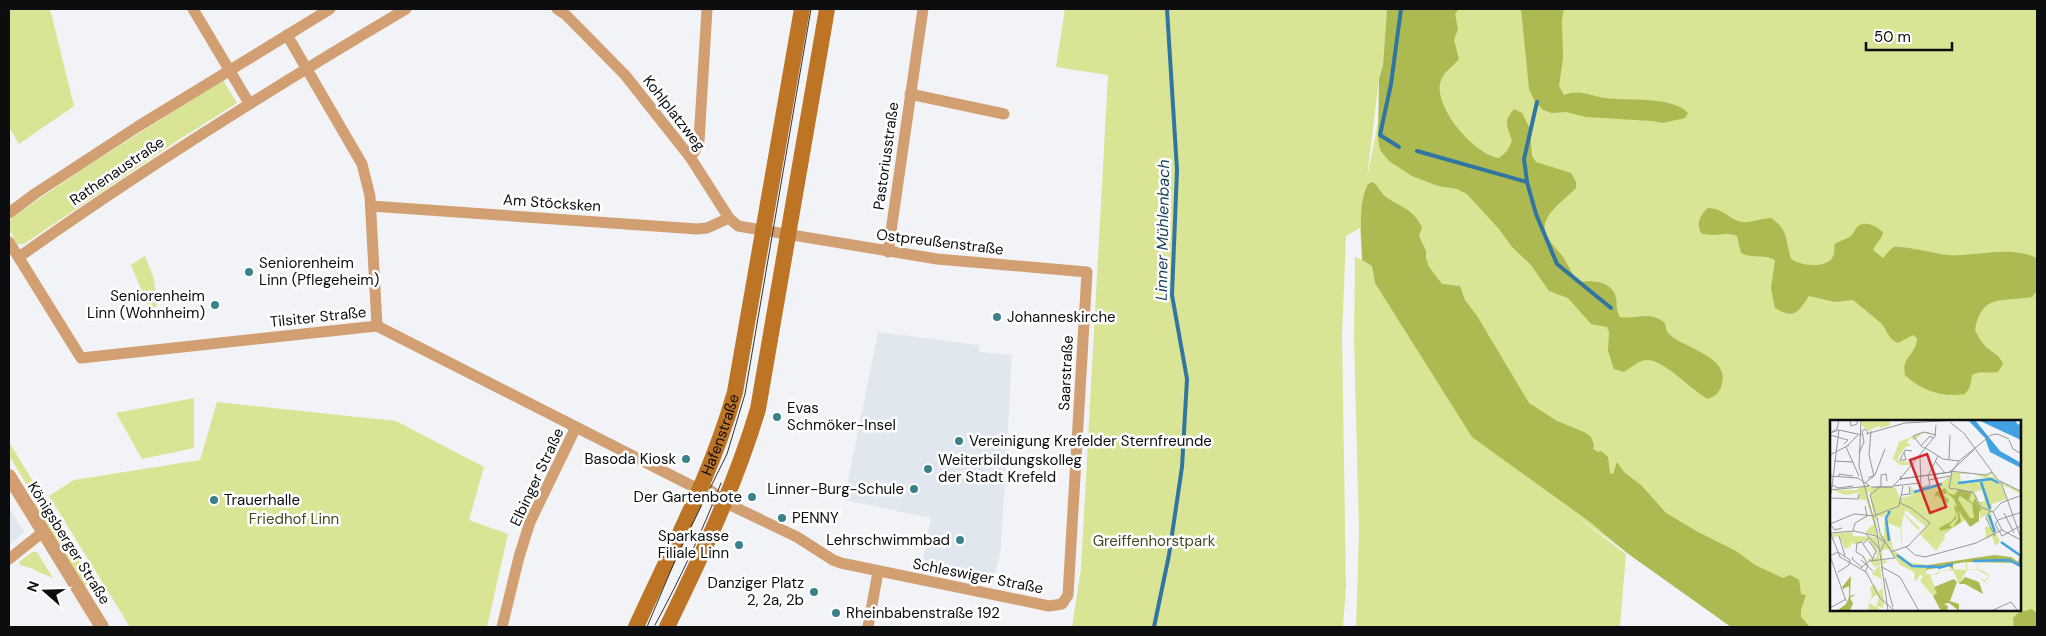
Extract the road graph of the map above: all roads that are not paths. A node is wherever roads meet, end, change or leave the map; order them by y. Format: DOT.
graph roads {
  1 [pos="193,9"];
  2 [pos="330,9"];
  3 [pos="406,9"];
  4 [pos="558,9"];
  5 [pos="707,9"];
  6 [pos="802,9"];
  7 [pos="827,9"];
  8 [pos="923,9"];
  9 [pos="287,35"];
  10 [pos="307,67"];
  11 [pos="229,71"];
  12 [pos="910,94"];
  13 [pos="250,104"];
  14 [pos="1004,114"];
  15 [pos="690,157"];
  16 [pos="371,206"];
  17 [pos="9,214"];
  18 [pos="729,218"];
  19 [pos="764,230"];
  20 [pos="789,235"];
  21 [pos="9,242"];
  22 [pos="888,252"];
  23 [pos="19,256"];
  24 [pos="1087,272"];
  25 [pos="377,326"];
  26 [pos="576,427"];
  27 [pos="9,476"];
  28 [pos="700,490"];
  29 [pos="726,503"];
  30 [pos="43,532"];
  31 [pos="9,559"];
  32 [pos="878,572"];
  33 [pos="1068,595"];
  34 [pos="102,627"];
  35 [pos="502,627"];
  36 [pos="636,627"];
  37 [pos="667,627"];
  38 [pos="868,627"];
  1 -- 11 [label="street"];
  2 -- 9 [label="street, Rathenaustraße"];
  3 -- 10 [label="street, Rathenaustraße"];
  4 -- 15 [label="street, Kohlplatzweg"];
  5 -- 15 [label="street"];
  6 -- 19 [label="main road, Hafenstraße"];
  7 -- 20 [label="main road, Hafenstraße"];
  8 -- 12 [label="street, Pastoriusstraße"];
  9 -- 10 [label="street"];
  9 -- 11 [label="street, Rathenaustraße"];
  10 -- 13 [label="street, Rathenaustraße"];
  10 -- 16 [label="street"];
  11 -- 13 [label="street"];
  11 -- 17 [label="street, Rathenaustraße"];
  12 -- 14 [label="street, Pastoriusstraße"];
  12 -- 22 [label="street, Pastoriusstraße"];
  13 -- 23 [label="street, Rathenaustraße"];
  15 -- 18 [label="street, Kohlplatzweg"];
  16 -- 18 [label="street, Am Stöcksken"];
  16 -- 25 [label="street"];
  18 -- 19 [label="street"];
  19 -- 20 [label="street"];
  19 -- 28 [label="main road, Hafenstraße"];
  20 -- 22 [label="street, Ostpreußenstraße"];
  20 -- 29 [label="main road, Hafenstraße"];
  21 -- 23 [label="street"];
  22 -- 24 [label="street, Ostpreußenstraße"];
  23 -- 25 [label="street, Tilsiter Straße"];
  24 -- 33 [label="street, Saarstraße"];
  25 -- 26 [label="street, Tilsiter Straße"];
  26 -- 28 [label="street, Tilsiter Straße"];
  26 -- 35 [label="street, Elbinger Straße"];
  27 -- 30 [label="street, Königsberger Straße"];
  28 -- 29 [label="street, Tilsiter Straße"];
  28 -- 36 [label="main road, Hafenstraße"];
  29 -- 32 [label="street, Schleswiger Straße"];
  29 -- 37 [label="main road, Hafenstraße"];
  30 -- 31 [label="street"];
  30 -- 34 [label="street, Königsberger Straße"];
  32 -- 33 [label="street, Schleswiger Straße"];
  32 -- 38 [label="street"];
}
